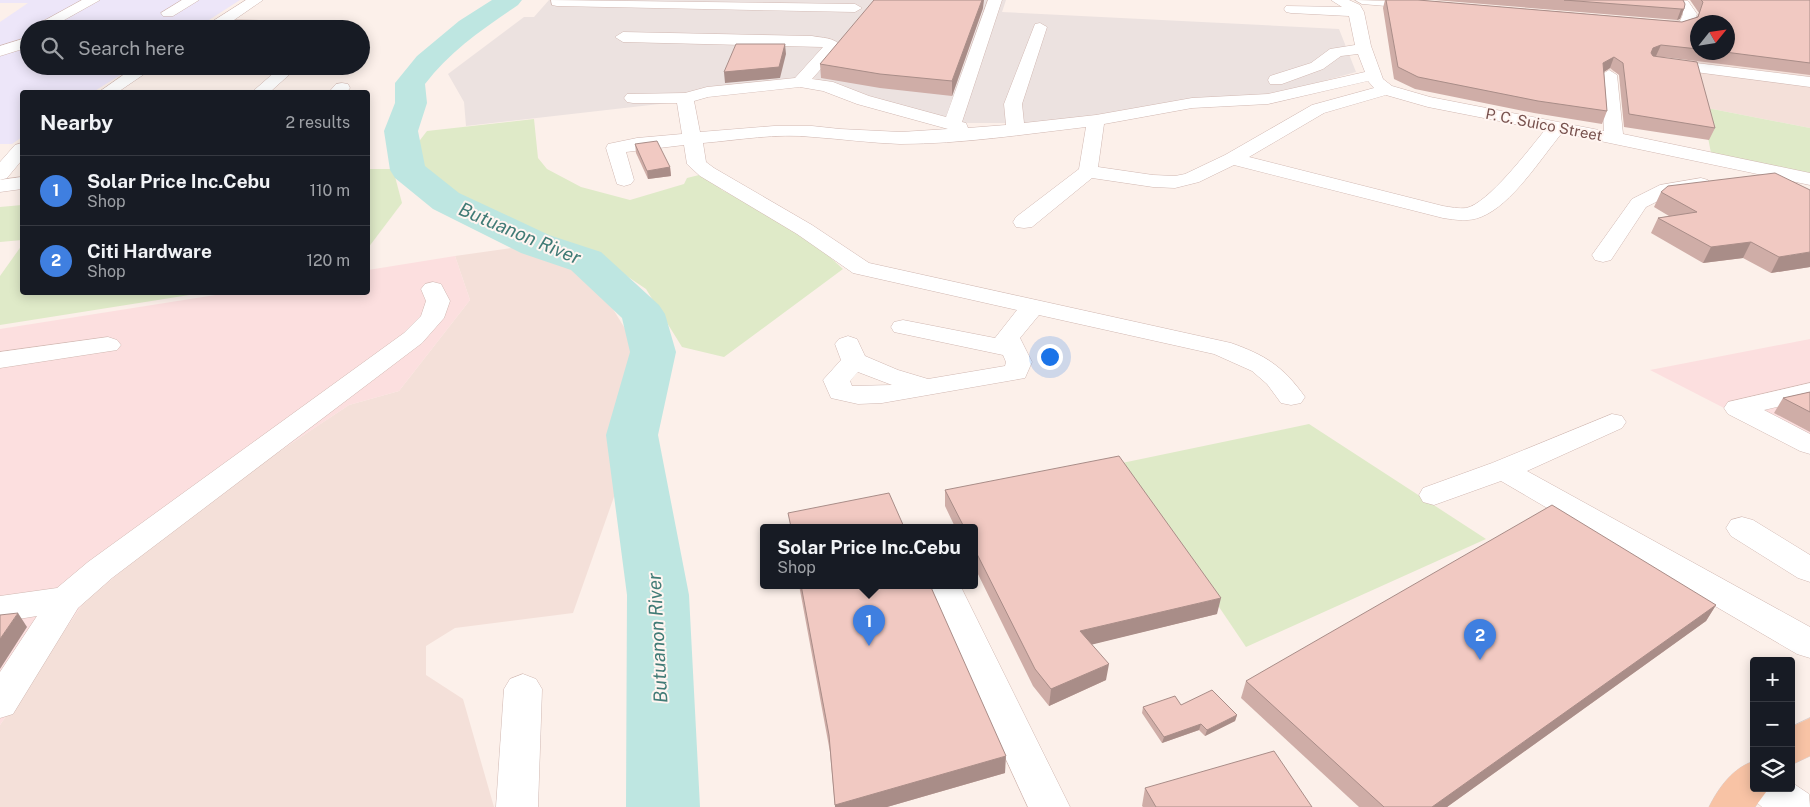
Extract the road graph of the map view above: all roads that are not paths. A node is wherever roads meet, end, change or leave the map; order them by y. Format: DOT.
graph roads {
  1 [pos="92,0"];
  2 [pos="192,0"];
  3 [pos="256,0"];
  4 [pos="995,0"];
  5 [pos="1340,0"];
  6 [pos="1644,0"];
  7 [pos="555,4"];
  8 [pos="857,4"];
  9 [pos="1359,6"];
  10 [pos="1439,6"];
  11 [pos="1291,9"];
  12 [pos="168,14"];
  13 [pos="53,20"];
  14 [pos="224,20"];
  15 [pos="847,24"];
  16 [pos="1640,24"];
  17 [pos="1040,27"];
  18 [pos="623,37"];
  19 [pos="20,44"];
  20 [pos="1364,48"];
  21 [pos="0,51"];
  22 [pos="1656,63"];
  23 [pos="1810,74"];
  24 [pos="134,75"];
  25 [pos="281,75"];
  26 [pos="1374,75"];
  27 [pos="1609,76"];
  28 [pos="1276,80"];
  29 [pos="800,82"];
  30 [pos="1810,82"];
  31 [pos="110,90"];
  32 [pos="262,90"];
  33 [pos="1386,90"];
  34 [pos="633,98"];
  35 [pos="685,98"];
  36 [pos="1096,120"];
  37 [pos="952,126"];
  38 [pos="1558,127"];
  39 [pos="1016,130"];
  40 [pos="991,132"];
  41 [pos="691,138"];
  42 [pos="1614,138"];
  43 [pos="20,151"];
  44 [pos="1232,159"];
  45 [pos="1088,170"];
  46 [pos="1748,172"];
  47 [pos="0,174"];
  48 [pos="1810,179"];
  49 [pos="624,180"];
  50 [pos="20,183"];
  51 [pos="0,186"];
  52 [pos="1810,196"];
  53 [pos="1024,222"];
  54 [pos="1603,255"];
  55 [pos="433,289"];
  56 [pos="1034,305"];
  57 [pos="903,327"];
  58 [pos="108,346"];
  59 [pos="1011,349"];
  60 [pos="851,352"];
  61 [pos="0,360"];
  62 [pos="1810,391"];
  63 [pos="1291,397"];
  64 [pos="1612,422"];
  65 [pos="1810,445"];
  66 [pos="1503,470"];
  67 [pos="1434,496"];
  68 [pos="1742,528"];
  69 [pos="1810,570"];
  70 [pos="945,589"];
  71 [pos="66,599"];
  72 [pos="0,609"];
  73 [pos="1810,644"];
  74 [pos="523,689"];
  75 [pos="0,703"];
  76 [pos="1810,734"];
  77 [pos="1794,747"];
  78 [pos="1750,783"];
  79 [pos="1773,792"];
  80 [pos="517,807"];
  81 [pos="1049,807"];
  82 [pos="1730,807"];
  83 [pos="1794,807"];
  1 -- 13 [label="street"];
  2 -- 12 [label="street"];
  3 -- 14 [label="street"];
  4 -- 37 [label="street"];
  5 -- 9 [label="street"];
  6 -- 16 [label="street"];
  7 -- 8 [label="street"];
  8 -- 15 [label="street"];
  9 -- 10 [label="street"];
  9 -- 11 [label="street"];
  9 -- 20 [label="street"];
  17 -- 39 [label="street"];
  18 -- 29 [label="street"];
  19 -- 21 [label="street"];
  20 -- 26 [label="street"];
  20 -- 28 [label="street"];
  22 -- 30 [label="street"];
  23 -- 30 [label="street"];
  24 -- 31 [label="street"];
  25 -- 32 [label="street"];
  26 -- 33 [label="street"];
  26 -- 36 [label="street"];
  27 -- 42 [label="street"];
  29 -- 35 [label="street"];
  29 -- 37 [label="street"];
  33 -- 38 [label="street, P. C. Suico Street"];
  33 -- 44 [label="street"];
  34 -- 35 [label="street"];
  35 -- 41 [label="street"];
  36 -- 39 [label="street"];
  36 -- 45 [label="street"];
  37 -- 40 [label="street"];
  38 -- 42 [label="street, P. C. Suico Street"];
  38 -- 44 [label="street"];
  39 -- 40 [label="street"];
  40 -- 41 [label="street"];
  41 -- 49 [label="street"];
  41 -- 56 [label="street"];
  42 -- 46 [label="street, P. C. Suico Street"];
  43 -- 47 [label="street"];
  44 -- 45 [label="street"];
  45 -- 53 [label="street"];
  46 -- 48 [label="street, P. C. Suico Street"];
  46 -- 52 [label="street"];
  46 -- 54 [label="street"];
  50 -- 51 [label="street"];
  55 -- 71 [label="street"];
  56 -- 59 [label="street"];
  56 -- 63 [label="street"];
  57 -- 59 [label="street"];
  58 -- 61 [label="street"];
  59 -- 60 [label="street"];
  62 -- 65 [label="street"];
  64 -- 66 [label="street"];
  66 -- 67 [label="street"];
  66 -- 73 [label="street"];
  68 -- 69 [label="street"];
  70 -- 81 [label="street"];
  71 -- 72 [label="street"];
  71 -- 75 [label="street"];
  74 -- 80 [label="street"];
  76 -- 77 [label="main road"];
  78 -- 82 [label="main road"];
  79 -- 83 [label="street"];
}
